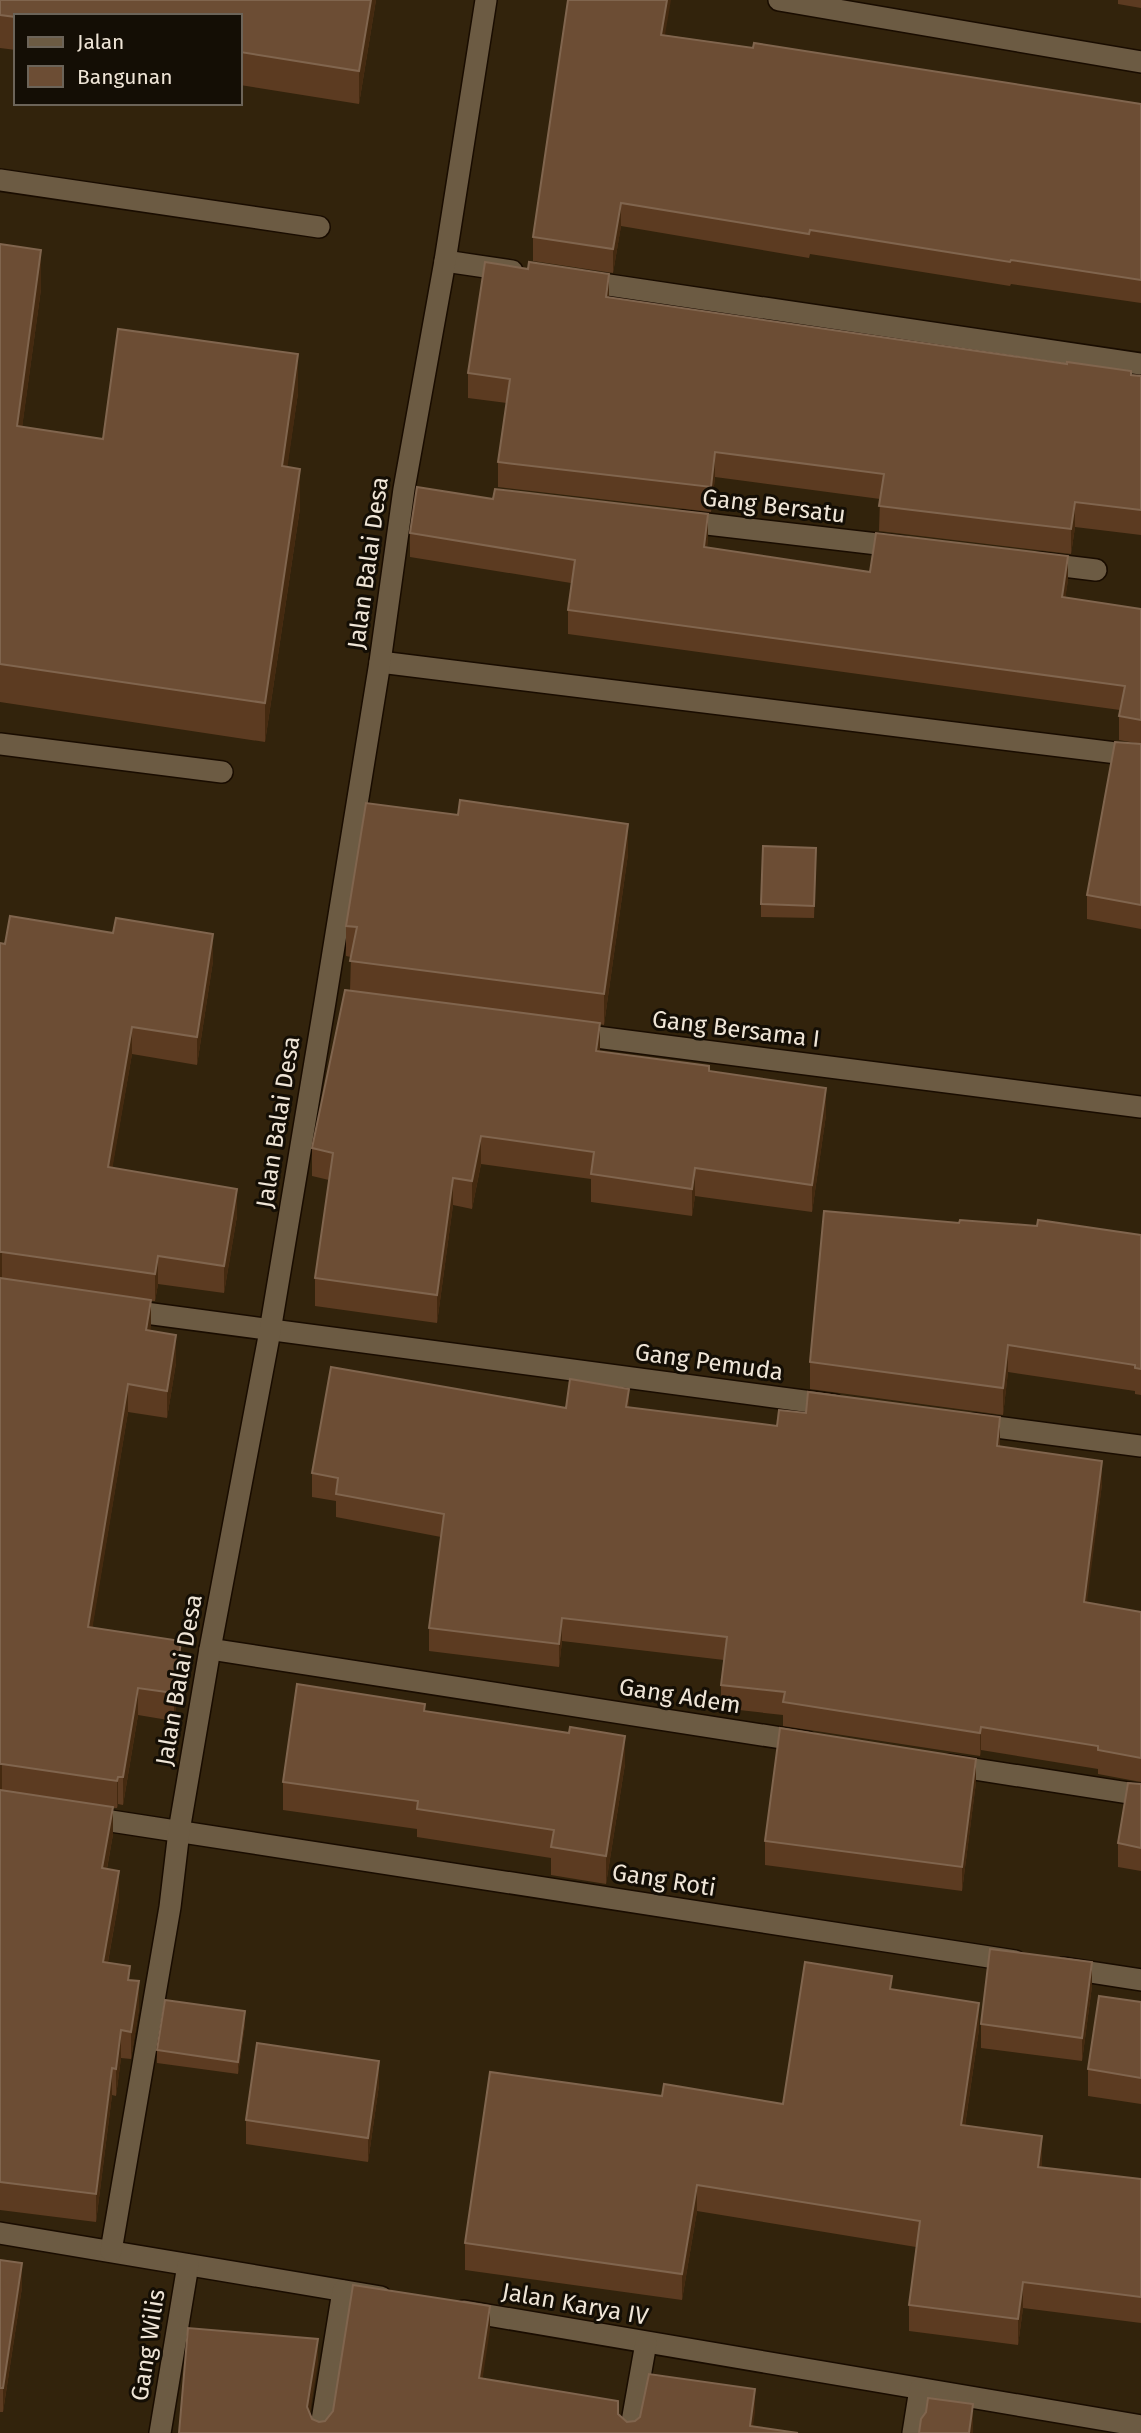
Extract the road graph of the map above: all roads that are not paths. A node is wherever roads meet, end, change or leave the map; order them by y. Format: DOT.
graph roads {
  1 [pos="486,0"];
  2 [pos="779,0"];
  3 [pos="1141,62"];
  4 [pos="0,180"];
  5 [pos="319,227"];
  6 [pos="445,261"];
  7 [pos="527,273"];
  8 [pos="568,279"];
  9 [pos="1141,364"];
  10 [pos="667,520"];
  11 [pos="916,549"];
  12 [pos="1013,560"];
  13 [pos="1096,570"];
  14 [pos="380,663"];
  15 [pos="0,744"];
  16 [pos="1141,756"];
  17 [pos="222,772"];
  18 [pos="546,1030"];
  19 [pos="1141,1107"];
  20 [pos="108,1307"];
  21 [pos="270,1331"];
  22 [pos="851,1408"];
  23 [pos="947,1420"];
  24 [pos="1141,1446"];
  25 [pos="210,1649"];
  26 [pos="826,1745"];
  27 [pos="936,1763"];
  28 [pos="1141,1795"];
  29 [pos="69,1814"];
  30 [pos="179,1831"];
  31 [pos="1141,1980"];
  32 [pos="0,2232"];
  33 [pos="111,2251"];
  34 [pos="188,2265"];
  35 [pos="343,2291"];
  36 [pos="398,2300"];
  37 [pos="440,2307"];
  38 [pos="646,2343"];
  39 [pos="920,2389"];
  40 [pos="1141,2426"];
  41 [pos="160,2433"];
  42 [pos="320,2433"];
  43 [pos="630,2433"];
  44 [pos="913,2433"];
  1 -- 6 [label="street, Jalan Balai Desa"];
  2 -- 3 [label="street"];
  4 -- 5 [label="street"];
  6 -- 7 [label="street"];
  6 -- 14 [label="street, Jalan Balai Desa"];
  8 -- 9 [label="street"];
  10 -- 11 [label="street, Gang Bersatu"];
  12 -- 13 [label="street"];
  14 -- 16 [label="street"];
  14 -- 21 [label="street, Jalan Balai Desa"];
  15 -- 17 [label="street"];
  18 -- 19 [label="street, Gang Bersama I"];
  20 -- 21 [label="street, Gang Pemuda"];
  21 -- 22 [label="street, Gang Pemuda"];
  21 -- 25 [label="street, Jalan Balai Desa"];
  23 -- 24 [label="street"];
  25 -- 26 [label="street, Gang Adem"];
  25 -- 30 [label="street, Jalan Balai Desa"];
  27 -- 28 [label="street"];
  29 -- 30 [label="street, Gang Roti"];
  30 -- 31 [label="street, Gang Roti"];
  30 -- 33 [label="street, Jalan Balai Desa"];
  32 -- 33 [label="street"];
  33 -- 34 [label="street"];
  34 -- 35 [label="street"];
  34 -- 41 [label="street, Gang Wilis"];
  35 -- 36 [label="street"];
  35 -- 42 [label="street"];
  37 -- 38 [label="street, Jalan Karya IV"];
  38 -- 39 [label="street, Jalan Karya IV"];
  38 -- 43 [label="street"];
  39 -- 40 [label="street, Jalan Karya IV"];
  39 -- 44 [label="street"];
}
